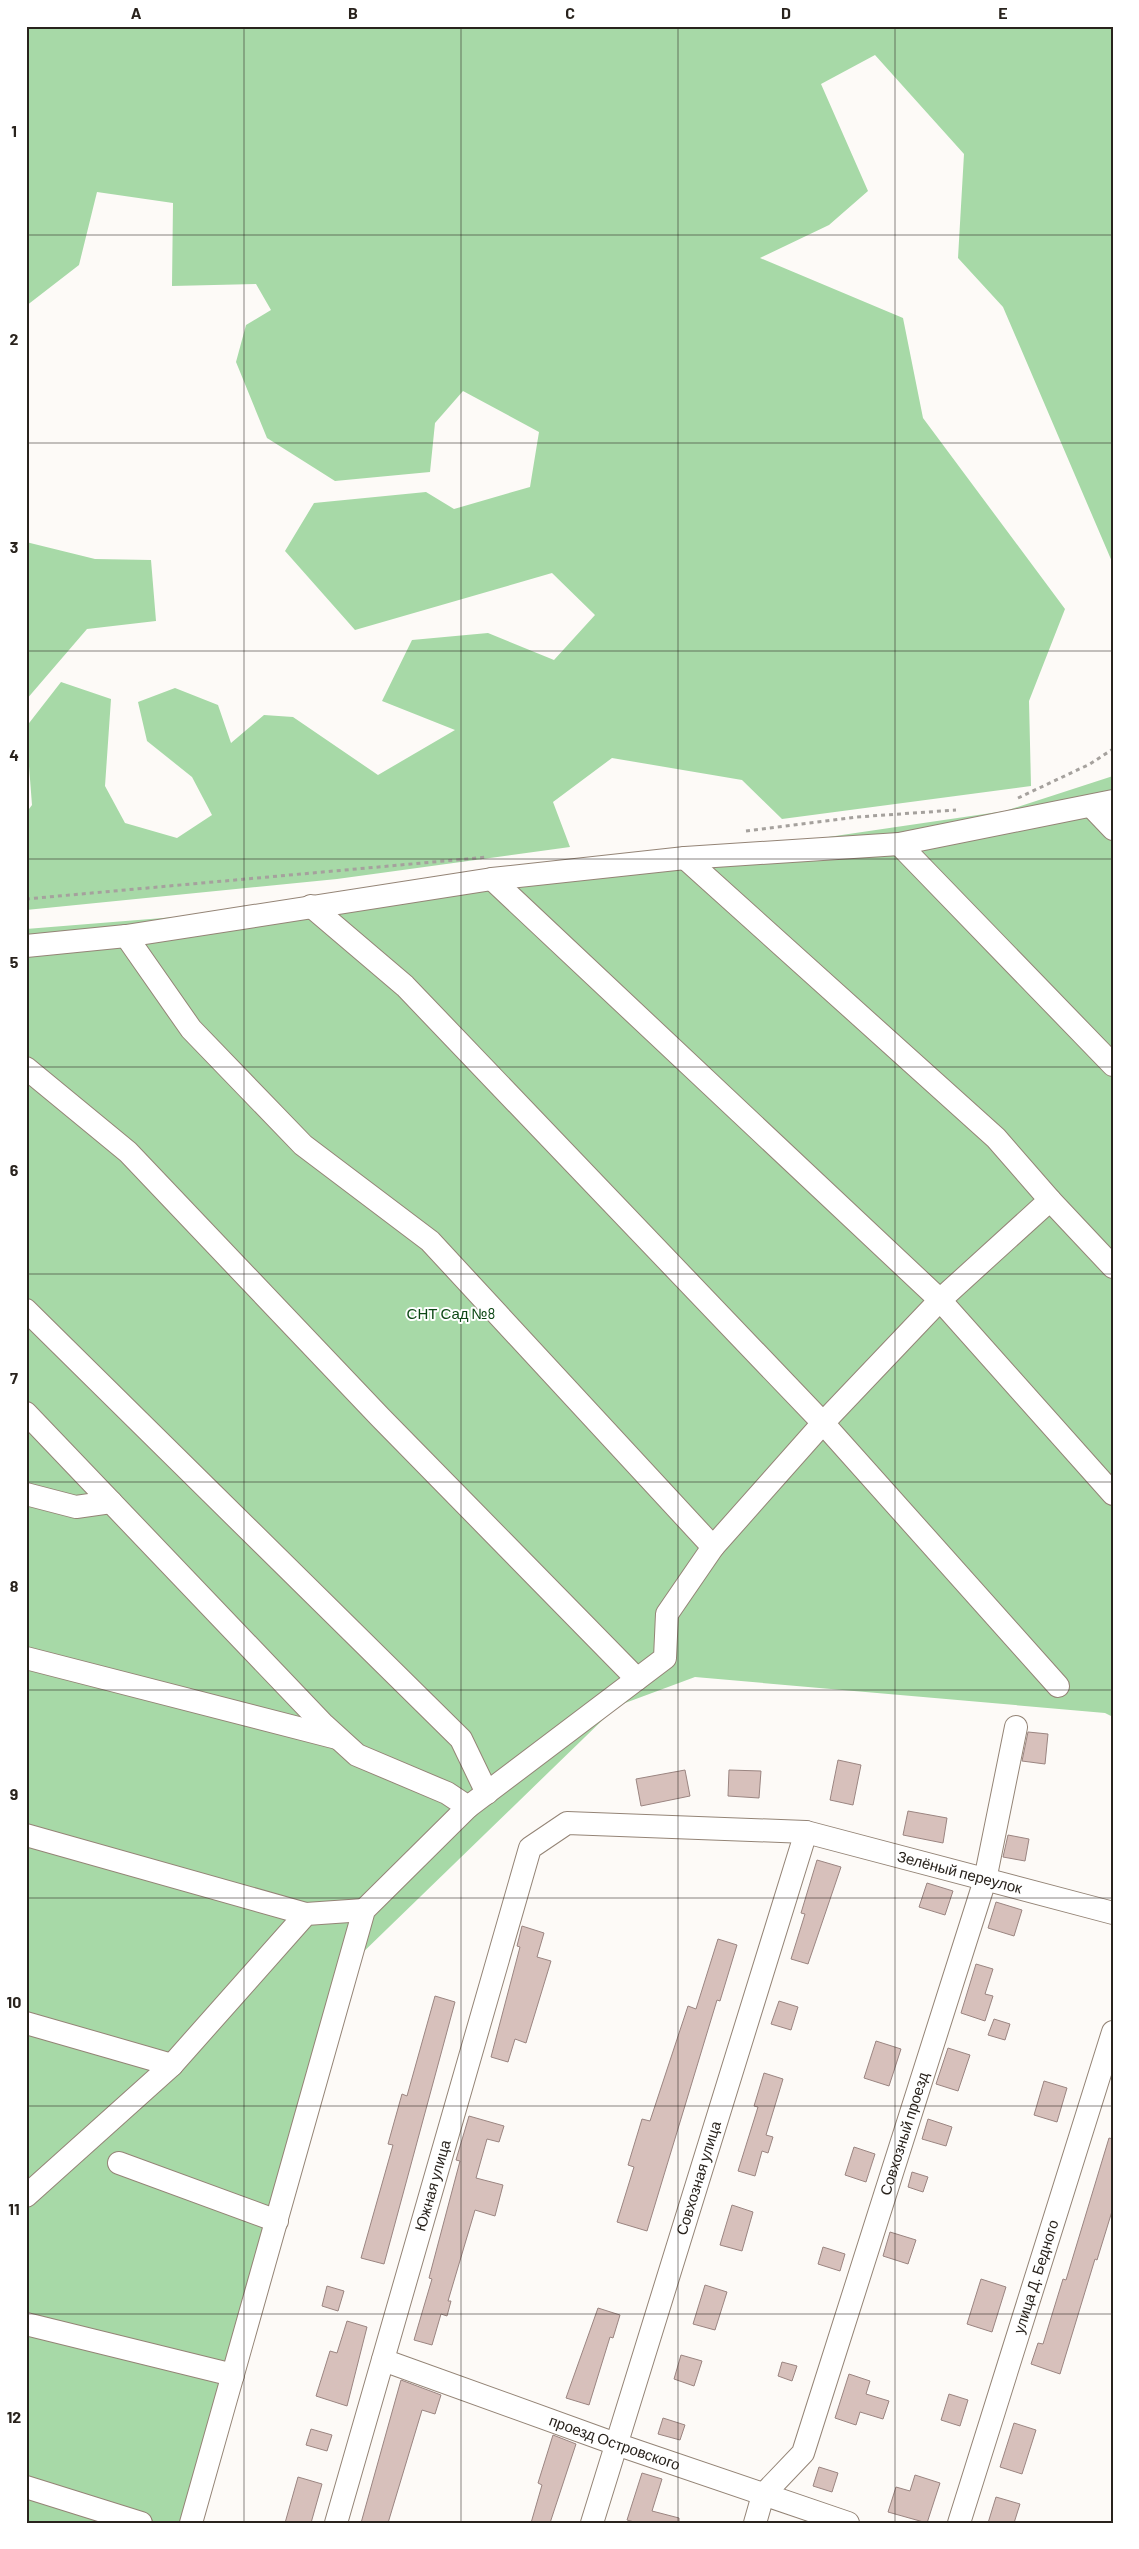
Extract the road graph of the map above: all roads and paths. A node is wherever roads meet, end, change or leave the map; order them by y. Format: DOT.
graph roads {
  1 [pos="1113,749"];
  2 [pos="1009,802"];
  3 [pos="1102,804"];
  4 [pos="959,810"];
  5 [pos="1113,829"];
  6 [pos="740,832"];
  7 [pos="899,844"];
  8 [pos="492,856"];
  9 [pos="685,858"];
  10 [pos="492,879"];
  11 [pos="26,899"];
  12 [pos="311,906"];
  13 [pos="126,936"];
  14 [pos="26,946"];
  15 [pos="1113,1065"];
  16 [pos="26,1068"];
  17 [pos="1050,1200"];
  18 [pos="1113,1267"];
  19 [pos="940,1300"];
  20 [pos="26,1310"];
  21 [pos="26,1413"];
  22 [pos="823,1422"];
  23 [pos="26,1494"];
  24 [pos="1113,1494"];
  25 [pos="111,1502"];
  26 [pos="713,1547"];
  27 [pos="26,1658"];
  28 [pos="637,1679"];
  29 [pos="1058,1686"];
  30 [pos="1016,1727"];
  31 [pos="340,1739"];
  32 [pos="487,1793"];
  33 [pos="468,1807"];
  34 [pos="806,1832"];
  35 [pos="26,1835"];
  36 [pos="530,1848"];
  37 [pos="985,1880"];
  38 [pos="364,1910"];
  39 [pos="306,1914"];
  40 [pos="1113,1914"];
  41 [pos="26,2023"];
  42 [pos="1113,2032"];
  43 [pos="172,2065"];
  44 [pos="119,2163"];
  45 [pos="37,2172"];
  46 [pos="26,2196"];
  47 [pos="277,2221"];
  48 [pos="26,2324"];
  49 [pos="383,2360"];
  50 [pos="233,2376"];
  51 [pos="616,2444"];
  52 [pos="26,2487"];
  53 [pos="763,2495"];
  54 [pos="141,2523"];
  55 [pos="191,2523"];
  56 [pos="336,2523"];
  57 [pos="592,2523"];
  58 [pos="755,2523"];
  59 [pos="848,2523"];
  60 [pos="959,2523"];
  1 -- 2 [label="path"];
  3 -- 5 [label="street"];
  3 -- 7 [label="street"];
  4 -- 6 [label="path"];
  7 -- 9 [label="street"];
  7 -- 15 [label="street"];
  8 -- 11 [label="path"];
  9 -- 10 [label="street"];
  9 -- 17 [label="street"];
  10 -- 12 [label="street"];
  10 -- 19 [label="street"];
  12 -- 13 [label="street"];
  12 -- 22 [label="street"];
  13 -- 14 [label="street"];
  13 -- 26 [label="street"];
  16 -- 28 [label="street"];
  17 -- 18 [label="street"];
  17 -- 19 [label="street"];
  19 -- 22 [label="street"];
  19 -- 24 [label="street"];
  20 -- 32 [label="street"];
  21 -- 25 [label="street"];
  22 -- 26 [label="street"];
  22 -- 29 [label="street"];
  23 -- 25 [label="street"];
  25 -- 31 [label="street"];
  26 -- 28 [label="street"];
  27 -- 31 [label="street"];
  28 -- 32 [label="street"];
  30 -- 37 [label="street, Совхозный проезд"];
  31 -- 33 [label="street"];
  32 -- 33 [label="street"];
  33 -- 38 [label="street"];
  34 -- 36 [label="street, Зелёный переулок"];
  34 -- 37 [label="street, Зелёный переулок"];
  34 -- 51 [label="street, Совхозная улица"];
  35 -- 39 [label="street"];
  36 -- 49 [label="street, Южная улица"];
  37 -- 40 [label="street, Зелёный переулок"];
  37 -- 53 [label="street, Совхозный проезд"];
  38 -- 39 [label="street"];
  38 -- 47 [label="street"];
  39 -- 43 [label="street"];
  41 -- 43 [label="street"];
  42 -- 60 [label="street, улица Д. Бедного"];
  43 -- 45 [label="street"];
  44 -- 47 [label="street"];
  45 -- 46 [label="street"];
  47 -- 50 [label="street"];
  48 -- 50 [label="street"];
  49 -- 51 [label="street, проезд Островского"];
  49 -- 56 [label="street, Южная улица"];
  50 -- 55 [label="street"];
  51 -- 53 [label="street, проезд Островского"];
  51 -- 57 [label="street, Совхозная улица"];
  52 -- 54 [label="street"];
  53 -- 58 [label="street, Совхозный проезд"];
  53 -- 59 [label="street, проезд Островского"];
}
